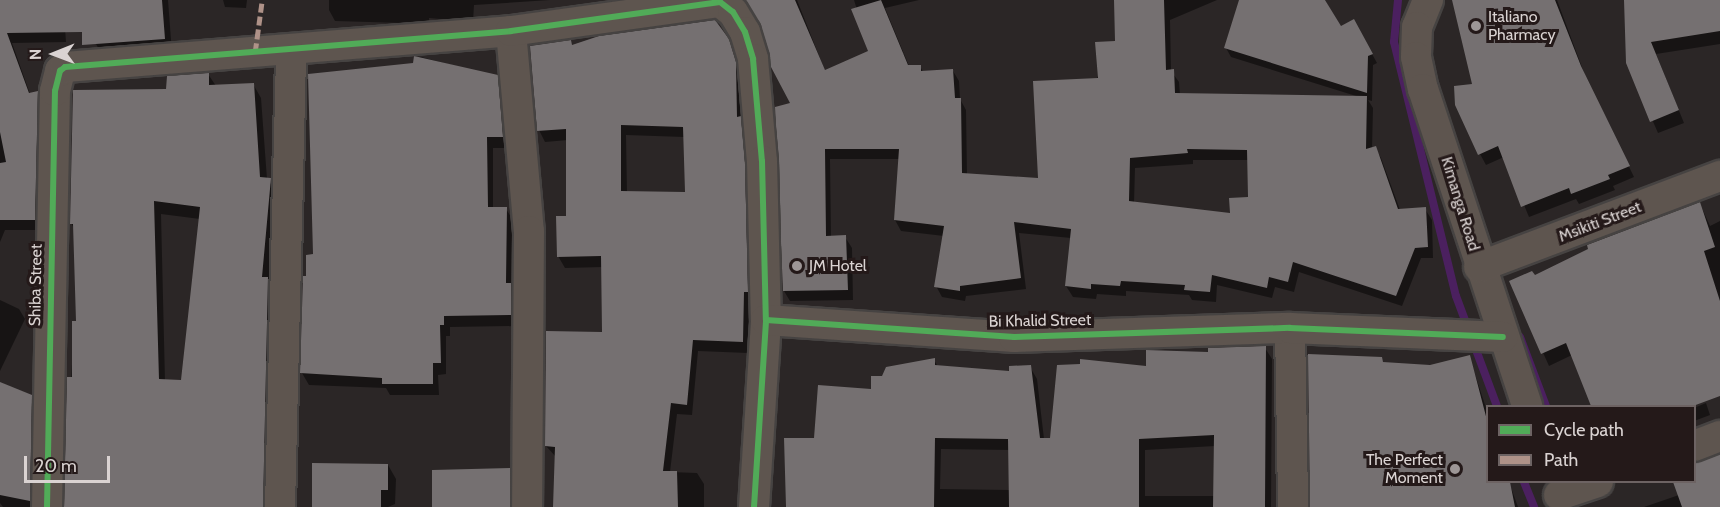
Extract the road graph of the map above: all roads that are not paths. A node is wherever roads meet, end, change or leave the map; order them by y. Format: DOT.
graph roads {
  1 [pos="1428,0"];
  2 [pos="511,31"];
  3 [pos="291,50"];
  4 [pos="1720,176"];
  5 [pos="1479,267"];
  6 [pos="766,320"];
  7 [pos="1290,328"];
  8 [pos="1503,337"];
  9 [pos="1527,405"];
  10 [pos="1720,436"];
  11 [pos="1696,446"];
  12 [pos="1595,483"];
  13 [pos="1558,495"];
  14 [pos="47,507"];
  15 [pos="280,507"];
  16 [pos="527,507"];
  17 [pos="754,507"];
  18 [pos="1293,507"];
  1 -- 5 [label="street, Kimanga Road"];
  2 -- 3 [label="street"];
  2 -- 6 [label="street"];
  2 -- 16 [label="street"];
  3 -- 14 [label="street, Shiba Street"];
  3 -- 15 [label="street"];
  4 -- 5 [label="street, Msikiti Street"];
  5 -- 8 [label="street, Kimanga Road"];
  6 -- 7 [label="street, Bi Khalid Street"];
  6 -- 17 [label="street"];
  7 -- 8 [label="street, Bi Khalid Street"];
  7 -- 18 [label="street"];
  8 -- 9 [label="street, Kimanga Road"];
  10 -- 11 [label="street"];
  12 -- 13 [label="street"];
}
